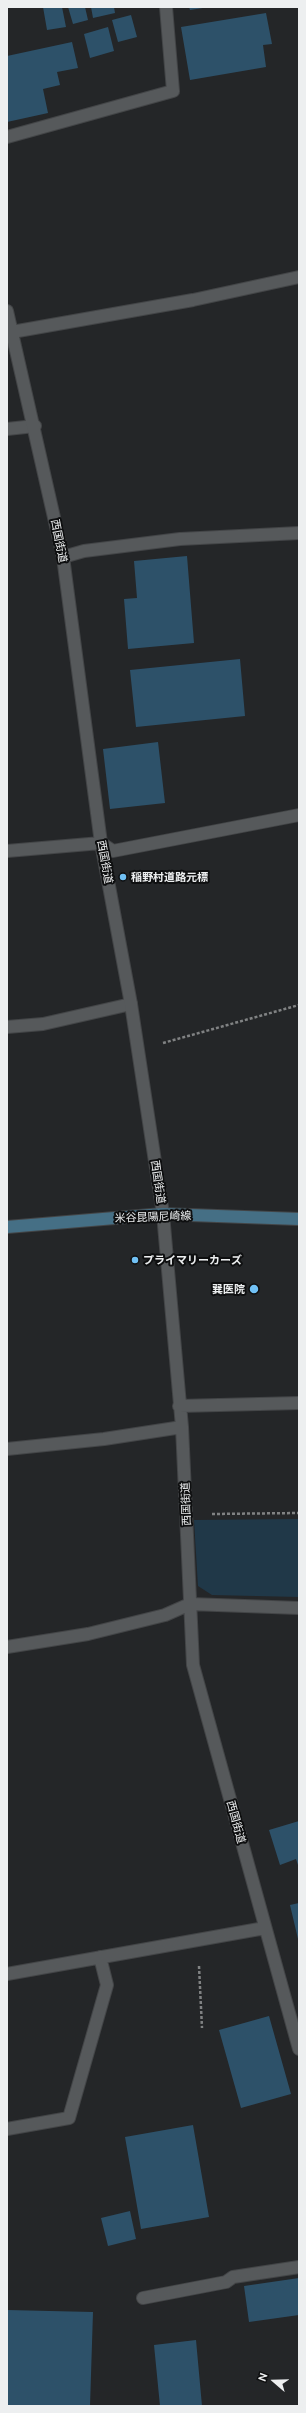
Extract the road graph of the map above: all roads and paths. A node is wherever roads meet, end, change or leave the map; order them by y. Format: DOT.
graph roads {
  1 [pos="166,7"];
  2 [pos="7,137"];
  3 [pos="299,277"];
  4 [pos="7,311"];
  5 [pos="12,332"];
  6 [pos="34,426"];
  7 [pos="7,429"];
  8 [pos="299,533"];
  9 [pos="63,557"];
  10 [pos="299,816"];
  11 [pos="101,843"];
  12 [pos="7,851"];
  13 [pos="132,1004"];
  14 [pos="299,1005"];
  15 [pos="7,1027"];
  16 [pos="139,1050"];
  17 [pos="163,1214"];
  18 [pos="299,1219"];
  19 [pos="7,1227"];
  20 [pos="299,1402"];
  21 [pos="180,1406"];
  22 [pos="182,1428"];
  23 [pos="7,1448"];
  24 [pos="186,1514"];
  25 [pos="299,1514"];
  26 [pos="190,1604"];
  27 [pos="299,1608"];
  28 [pos="7,1647"];
  29 [pos="265,1928"];
  30 [pos="198,1940"];
  31 [pos="100,1957"];
  32 [pos="7,1974"];
  33 [pos="202,2028"];
  34 [pos="299,2050"];
  35 [pos="7,2129"];
  36 [pos="299,2267"];
  37 [pos="143,2298"];
  1 -- 2 [label="street"];
  3 -- 5 [label="street"];
  4 -- 5 [label="street, 西国街道"];
  5 -- 6 [label="street, 西国街道"];
  6 -- 7 [label="street"];
  6 -- 9 [label="street, 西国街道"];
  8 -- 9 [label="street"];
  9 -- 11 [label="street, 西国街道"];
  10 -- 11 [label="street"];
  11 -- 12 [label="street"];
  11 -- 13 [label="street, 西国街道"];
  13 -- 15 [label="street"];
  13 -- 16 [label="street, 西国街道"];
  14 -- 16 [label="path"];
  16 -- 17 [label="street, 西国街道"];
  17 -- 18 [label="main road, 米谷昆陽尼崎線"];
  17 -- 19 [label="main road, 米谷昆陽尼崎線"];
  17 -- 21 [label="street, 西国街道"];
  20 -- 21 [label="street"];
  21 -- 22 [label="street, 西国街道"];
  22 -- 23 [label="street"];
  22 -- 24 [label="street, 西国街道"];
  24 -- 25 [label="path"];
  24 -- 26 [label="street, 西国街道"];
  26 -- 27 [label="street"];
  26 -- 28 [label="street"];
  26 -- 29 [label="street, 西国街道"];
  29 -- 30 [label="street"];
  29 -- 34 [label="street, 西国街道"];
  30 -- 31 [label="street"];
  30 -- 33 [label="path"];
  31 -- 32 [label="street"];
  31 -- 35 [label="street"];
  36 -- 37 [label="street"];
}
